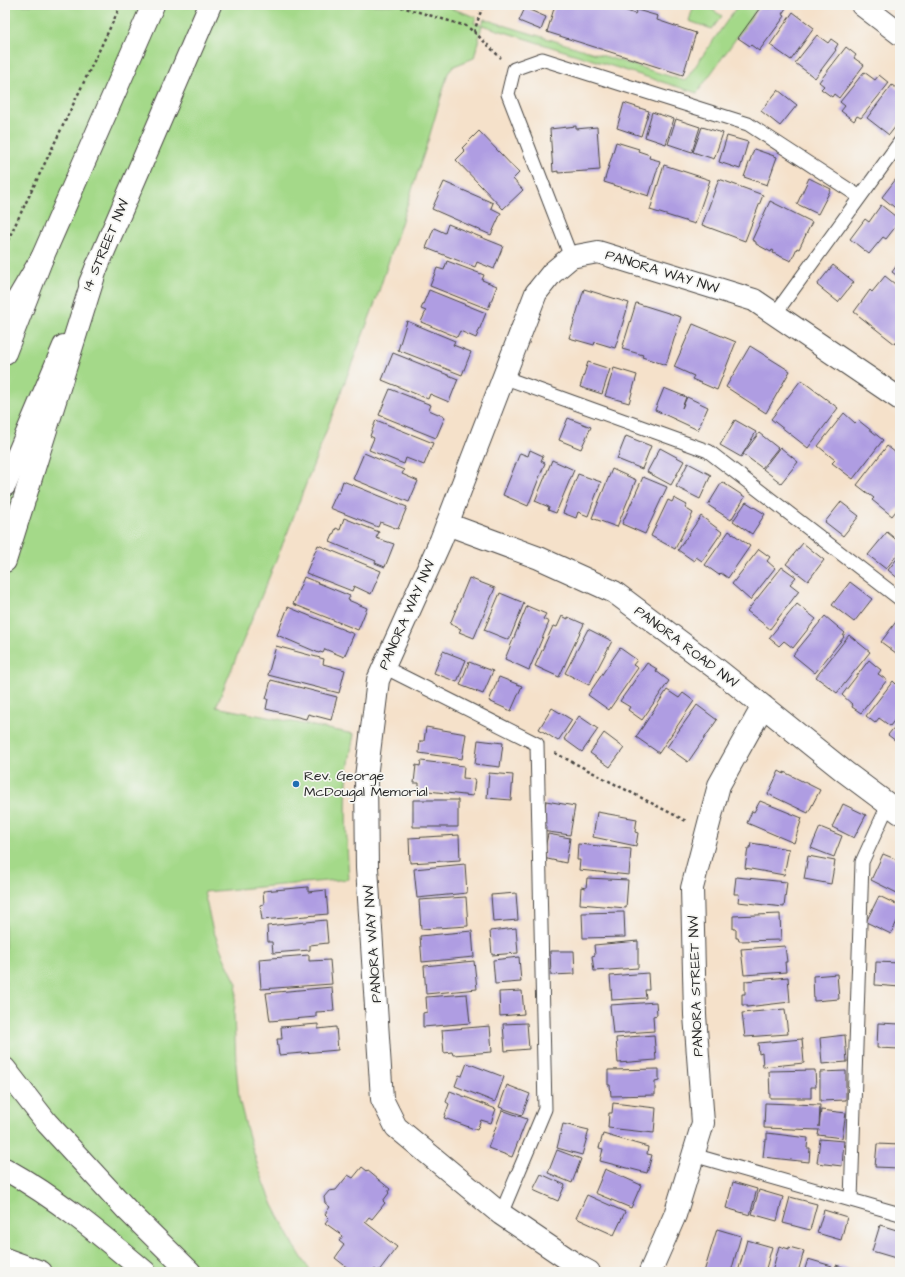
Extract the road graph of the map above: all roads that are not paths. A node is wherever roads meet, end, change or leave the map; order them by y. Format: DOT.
graph roads {
  1 [pos="153,5"];
  2 [pos="210,5"];
  3 [pos="862,5"];
  4 [pos="900,34"];
  5 [pos="900,142"];
  6 [pos="860,197"];
  7 [pos="571,257"];
  8 [pos="42,258"];
  9 [pos="97,266"];
  10 [pos="775,314"];
  11 [pos="5,321"];
  12 [pos="5,353"];
  13 [pos="503,377"];
  14 [pos="900,399"];
  15 [pos="5,486"];
  16 [pos="448,524"];
  17 [pos="5,561"];
  18 [pos="900,599"];
  19 [pos="384,667"];
  20 [pos="763,706"];
  21 [pos="894,809"];
  22 [pos="5,1069"];
  23 [pos="693,1155"];
  24 [pos="5,1169"];
  25 [pos="851,1200"];
  26 [pos="502,1214"];
  27 [pos="900,1214"];
  28 [pos="5,1259"];
  29 [pos="41,1272"];
  30 [pos="145,1272"];
  31 [pos="190,1272"];
  32 [pos="589,1272"];
  33 [pos="650,1272"];
  1 -- 8 [label="main road"];
  2 -- 9 [label="main road, 14 STREET NW"];
  3 -- 4 [label="main road"];
  5 -- 6 [label="lane"];
  6 -- 7 [label="lane"];
  6 -- 10 [label="lane"];
  7 -- 10 [label="main road, PANORA WAY NW"];
  7 -- 13 [label="main road, PANORA WAY NW"];
  8 -- 11 [label="main road"];
  8 -- 12 [label="main road"];
  9 -- 15 [label="main road, 14 STREET NW"];
  9 -- 17 [label="main road"];
  10 -- 14 [label="main road, PANORA WAY NW"];
  13 -- 16 [label="main road, PANORA WAY NW"];
  13 -- 18 [label="lane"];
  16 -- 19 [label="main road, PANORA WAY NW"];
  16 -- 20 [label="main road, PANORA ROAD NW"];
  19 -- 26 [label="main road, PANORA WAY NW"];
  19 -- 26 [label="lane"];
  20 -- 21 [label="main road, PANORA ROAD NW"];
  20 -- 23 [label="main road, PANORA STREET NW"];
  21 -- 25 [label="lane"];
  22 -- 31 [label="main road"];
  23 -- 25 [label="lane"];
  23 -- 33 [label="main road, PANORA STREET NW"];
  24 -- 30 [label="main road"];
  25 -- 27 [label="lane"];
  26 -- 32 [label="main road, PANORA WAY NW"];
  28 -- 29 [label="main road"];
}
